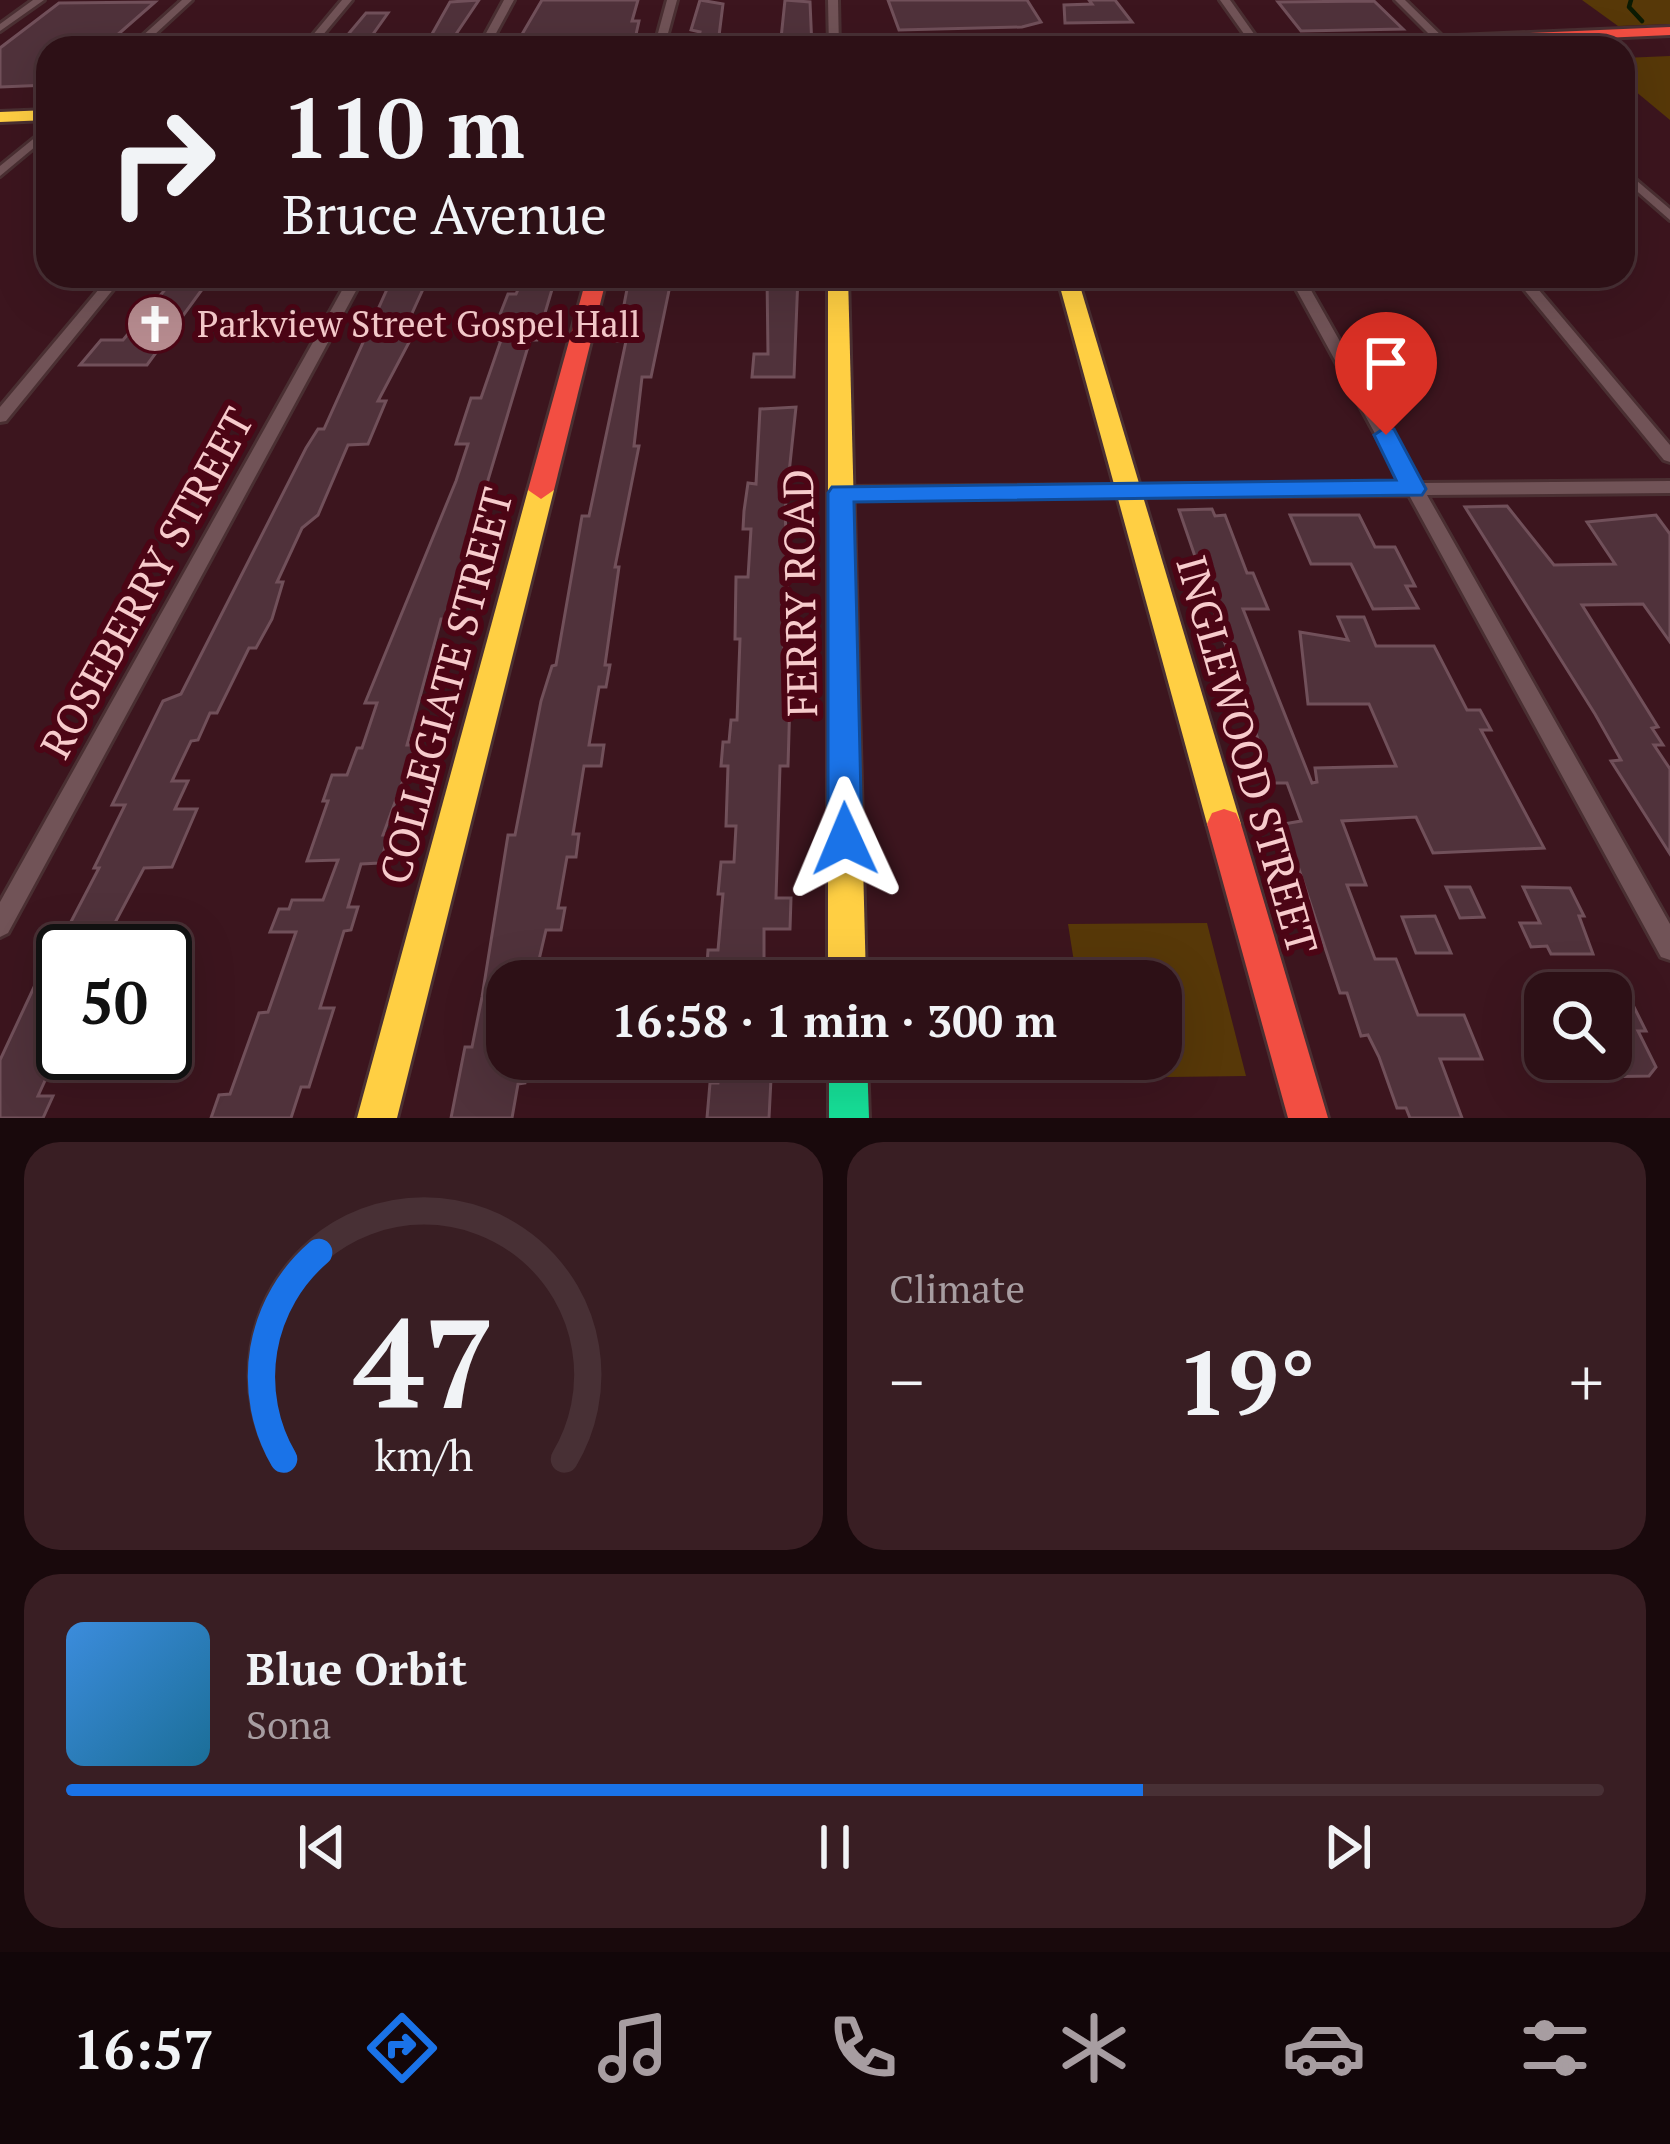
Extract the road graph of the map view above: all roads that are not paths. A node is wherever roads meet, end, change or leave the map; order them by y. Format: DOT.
graph roads {
  1 [pos="39,0"];
  2 [pos="187,0"];
  3 [pos="347,0"];
  4 [pos="509,0"];
  5 [pos="672,0"];
  6 [pos="833,0"];
  7 [pos="1225,0"];
  8 [pos="1400,0"];
  9 [pos="0,28"];
  10 [pos="1670,31"];
  11 [pos="147,36"];
  12 [pos="317,36"];
  13 [pos="490,36"];
  14 [pos="662,36"];
  15 [pos="834,36"];
  16 [pos="1250,36"];
  17 [pos="1437,36"];
  18 [pos="1598,36"];
  19 [pos="1670,44"];
  20 [pos="1635,45"];
  21 [pos="36,102"];
  22 [pos="0,103"];
  23 [pos="36,116"];
  24 [pos="0,117"];
  25 [pos="36,140"];
  26 [pos="0,172"];
  27 [pos="1635,183"];
  28 [pos="1670,216"];
  29 [pos="107,288"];
  30 [pos="350,288"];
  31 [pos="594,288"];
  32 [pos="838,288"];
  33 [pos="1070,288"];
  34 [pos="1303,288"];
  35 [pos="1530,288"];
  36 [pos="0,416"];
  37 [pos="1670,456"];
  38 [pos="1670,488"];
  39 [pos="1413,489"];
  40 [pos="1129,491"];
  41 [pos="841,493"];
  42 [pos="0,925"];
  43 [pos="1670,948"];
  44 [pos="847,960"];
  45 [pos="848,1080"];
  46 [pos="377,1118"];
  47 [pos="849,1118"];
  48 [pos="1309,1118"];
  1 -- 9 [label="street"];
  2 -- 11 [label="street"];
  3 -- 12 [label="street"];
  4 -- 13 [label="street"];
  5 -- 14 [label="street"];
  6 -- 15 [label="street"];
  7 -- 16 [label="street"];
  8 -- 17 [label="street"];
  10 -- 18 [label="main road"];
  19 -- 20 [label="main road"];
  21 -- 22 [label="main road"];
  23 -- 24 [label="main road"];
  25 -- 26 [label="street"];
  27 -- 28 [label="street"];
  29 -- 36 [label="street"];
  30 -- 42 [label="street, ROSEBERRY STREET"];
  31 -- 46 [label="main road, COLLEGIATE STREET"];
  32 -- 41 [label="main road, FERRY ROAD"];
  33 -- 40 [label="main road, INGLEWOOD STREET"];
  34 -- 39 [label="street"];
  35 -- 37 [label="street"];
  38 -- 39 [label="street"];
  39 -- 40 [label="street"];
  39 -- 43 [label="street"];
  40 -- 41 [label="street"];
  40 -- 48 [label="main road, INGLEWOOD STREET"];
  41 -- 44 [label="main road, FERRY ROAD"];
  45 -- 47 [label="main road"];
}
